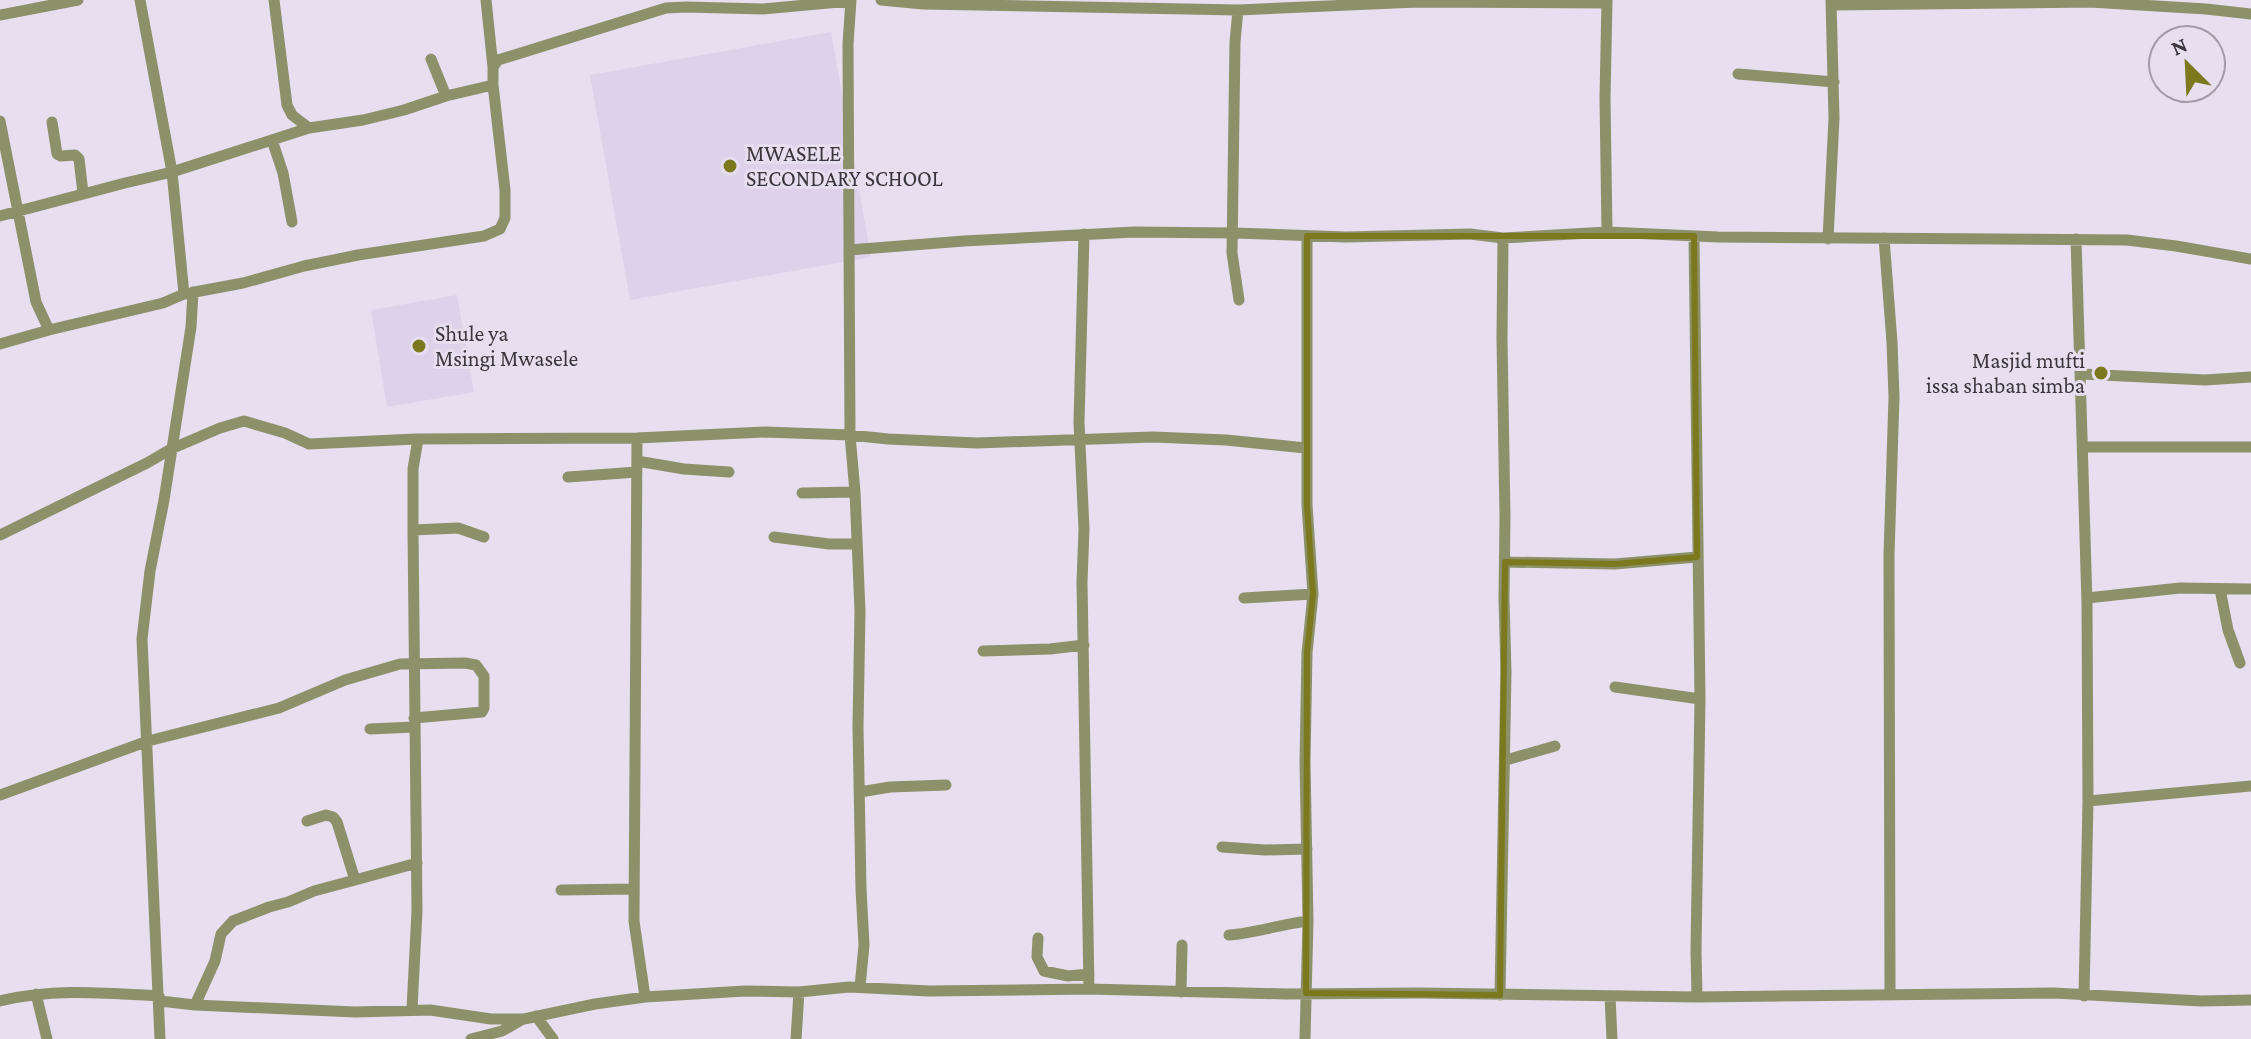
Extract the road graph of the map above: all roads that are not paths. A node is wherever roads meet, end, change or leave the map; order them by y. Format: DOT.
graph roads {
  1 [pos="78,0"];
  2 [pos="140,0"];
  3 [pos="274,0"];
  4 [pos="486,0"];
  5 [pos="881,0"];
  6 [pos="847,1"];
  7 [pos="1417,1"];
  8 [pos="1607,2"];
  9 [pos="1831,2"];
  10 [pos="1088,3"];
  11 [pos="730,4"];
  12 [pos="1238,10"];
  13 [pos="2251,14"];
  14 [pos="0,15"];
  15 [pos="431,59"];
  16 [pos="493,67"];
  17 [pos="1738,74"];
  18 [pos="1834,82"];
  19 [pos="493,85"];
  20 [pos="446,96"];
  21 [pos="0,121"];
  22 [pos="52,122"];
  23 [pos="309,128"];
  24 [pos="272,140"];
  25 [pos="172,172"];
  26 [pos="83,193"];
  27 [pos="16,211"];
  28 [pos="0,216"];
  29 [pos="292,222"];
  30 [pos="1607,232"];
  31 [pos="1234,233"];
  32 [pos="1084,234"];
  33 [pos="1307,236"];
  34 [pos="1694,236"];
  35 [pos="1503,238"];
  36 [pos="1884,238"];
  37 [pos="1828,239"];
  38 [pos="2076,239"];
  39 [pos="849,250"];
  40 [pos="2251,259"];
  41 [pos="188,293"];
  42 [pos="1239,300"];
  43 [pos="49,330"];
  44 [pos="0,344"];
  45 [pos="2082,374"];
  46 [pos="2251,377"];
  47 [pos="850,435"];
  48 [pos="637,438"];
  49 [pos="418,439"];
  50 [pos="1079,439"];
  51 [pos="2083,447"];
  52 [pos="2251,447"];
  53 [pos="1306,448"];
  54 [pos="171,449"];
  55 [pos="637,466"];
  56 [pos="729,472"];
  57 [pos="568,477"];
  58 [pos="855,492"];
  59 [pos="802,493"];
  60 [pos="413,530"];
  61 [pos="0,535"];
  62 [pos="484,537"];
  63 [pos="774,537"];
  64 [pos="857,544"];
  65 [pos="1697,557"];
  66 [pos="1505,562"];
  67 [pos="2220,589"];
  68 [pos="2251,589"];
  69 [pos="1313,594"];
  70 [pos="1244,598"];
  71 [pos="2087,598"];
  72 [pos="1084,645"];
  73 [pos="983,651"];
  74 [pos="414,663"];
  75 [pos="2240,663"];
  76 [pos="1615,687"];
  77 [pos="1700,699"];
  78 [pos="414,723"];
  79 [pos="370,729"];
  80 [pos="148,741"];
  81 [pos="1555,746"];
  82 [pos="1506,760"];
  83 [pos="946,785"];
  84 [pos="2251,786"];
  85 [pos="860,792"];
  86 [pos="0,795"];
  87 [pos="2088,801"];
  88 [pos="307,821"];
  89 [pos="1222,847"];
  90 [pos="1307,849"];
  91 [pos="417,863"];
  92 [pos="355,880"];
  93 [pos="634,889"];
  94 [pos="561,890"];
  95 [pos="1308,921"];
  96 [pos="1229,935"];
  97 [pos="1038,938"];
  98 [pos="1182,945"];
  99 [pos="1089,974"];
  100 [pos="860,987"];
  101 [pos="1089,989"];
  102 [pos="799,992"];
  103 [pos="1181,992"];
  104 [pos="1306,993"];
  105 [pos="36,994"];
  106 [pos="1500,995"];
  107 [pos="1890,995"];
  108 [pos="1610,996"];
  109 [pos="2084,996"];
  110 [pos="645,997"];
  111 [pos="1697,997"];
  112 [pos="160,999"];
  113 [pos="2251,1000"];
  114 [pos="0,1001"];
  115 [pos="195,1005"];
  116 [pos="412,1009"];
  117 [pos="530,1018"];
  118 [pos="47,1039"];
  119 [pos="160,1039"];
  120 [pos="471,1039"];
  121 [pos="553,1039"];
  122 [pos="796,1039"];
  123 [pos="1305,1039"];
  124 [pos="1612,1039"];
  1 -- 14 [label="street"];
  2 -- 25 [label="street"];
  3 -- 23 [label="street"];
  4 -- 16 [label="street"];
  5 -- 10 [label="street"];
  6 -- 11 [label="street"];
  6 -- 39 [label="street"];
  7 -- 8 [label="street"];
  7 -- 12 [label="street"];
  8 -- 30 [label="street"];
  9 -- 13 [label="street"];
  9 -- 18 [label="street"];
  10 -- 12 [label="street"];
  11 -- 16 [label="street"];
  12 -- 31 [label="street"];
  15 -- 20 [label="street"];
  16 -- 19 [label="street"];
  17 -- 18 [label="street"];
  18 -- 37 [label="street"];
  19 -- 20 [label="street"];
  19 -- 41 [label="street"];
  20 -- 23 [label="street"];
  21 -- 27 [label="street"];
  22 -- 26 [label="street"];
  23 -- 24 [label="street"];
  24 -- 25 [label="street"];
  24 -- 29 [label="street"];
  25 -- 26 [label="street"];
  25 -- 41 [label="street"];
  26 -- 27 [label="street"];
  27 -- 28 [label="street"];
  27 -- 43 [label="street"];
  30 -- 34 [label="street"];
  30 -- 35 [label="street"];
  31 -- 32 [label="street"];
  31 -- 33 [label="street"];
  31 -- 42 [label="street"];
  32 -- 39 [label="street"];
  32 -- 50 [label="street"];
  33 -- 35 [label="street"];
  33 -- 53 [label="street"];
  34 -- 37 [label="street"];
  34 -- 65 [label="street"];
  35 -- 66 [label="street"];
  36 -- 37 [label="street"];
  36 -- 38 [label="street"];
  36 -- 107 [label="street"];
  38 -- 40 [label="street"];
  38 -- 45 [label="street"];
  39 -- 47 [label="street"];
  41 -- 43 [label="street"];
  41 -- 54 [label="street"];
  43 -- 44 [label="street"];
  45 -- 46 [label="street"];
  45 -- 51 [label="street"];
  47 -- 48 [label="street"];
  47 -- 50 [label="street"];
  47 -- 58 [label="street"];
  48 -- 49 [label="street"];
  48 -- 55 [label="street"];
  49 -- 54 [label="street"];
  49 -- 60 [label="street"];
  50 -- 53 [label="street"];
  50 -- 72 [label="street"];
  51 -- 52 [label="street"];
  51 -- 71 [label="street"];
  53 -- 69 [label="street"];
  54 -- 61 [label="street"];
  54 -- 80 [label="street"];
  55 -- 56 [label="street"];
  55 -- 57 [label="street"];
  55 -- 93 [label="street"];
  58 -- 59 [label="street"];
  58 -- 64 [label="street"];
  60 -- 62 [label="street"];
  60 -- 74 [label="street"];
  63 -- 64 [label="street"];
  64 -- 85 [label="street"];
  65 -- 66 [label="street"];
  65 -- 77 [label="street"];
  66 -- 82 [label="street"];
  67 -- 68 [label="street"];
  67 -- 71 [label="street"];
  67 -- 75 [label="street"];
  69 -- 70 [label="street"];
  69 -- 90 [label="street"];
  71 -- 87 [label="street"];
  72 -- 73 [label="street"];
  72 -- 99 [label="street"];
  74 -- 78 [label="street"];
  74 -- 78 [label="street"];
  74 -- 80 [label="street"];
  76 -- 77 [label="street"];
  77 -- 111 [label="street"];
  78 -- 79 [label="street"];
  78 -- 91 [label="street"];
  80 -- 86 [label="street"];
  80 -- 112 [label="street"];
  81 -- 82 [label="street"];
  82 -- 106 [label="street"];
  83 -- 85 [label="street"];
  84 -- 87 [label="street"];
  85 -- 100 [label="street"];
  87 -- 109 [label="street"];
  88 -- 92 [label="street"];
  89 -- 90 [label="street"];
  90 -- 95 [label="street"];
  91 -- 92 [label="street"];
  91 -- 116 [label="street"];
  92 -- 115 [label="street"];
  93 -- 94 [label="street"];
  93 -- 110 [label="street"];
  95 -- 96 [label="street"];
  95 -- 104 [label="street"];
  97 -- 99 [label="street"];
  98 -- 103 [label="street"];
  99 -- 101 [label="street"];
  100 -- 101 [label="street"];
  100 -- 102 [label="street"];
  101 -- 103 [label="street"];
  102 -- 110 [label="street"];
  102 -- 122 [label="street"];
  103 -- 104 [label="street"];
  104 -- 106 [label="street"];
  104 -- 123 [label="street"];
  105 -- 112 [label="street"];
  105 -- 114 [label="street"];
  105 -- 118 [label="street"];
  106 -- 108 [label="street"];
  107 -- 109 [label="street"];
  107 -- 111 [label="street"];
  108 -- 111 [label="street"];
  108 -- 124 [label="street"];
  109 -- 113 [label="street"];
  110 -- 117 [label="street"];
  112 -- 115 [label="street"];
  112 -- 119 [label="street"];
  115 -- 116 [label="street"];
  116 -- 117 [label="street"];
  117 -- 120 [label="street"];
  117 -- 121 [label="street"];
}
